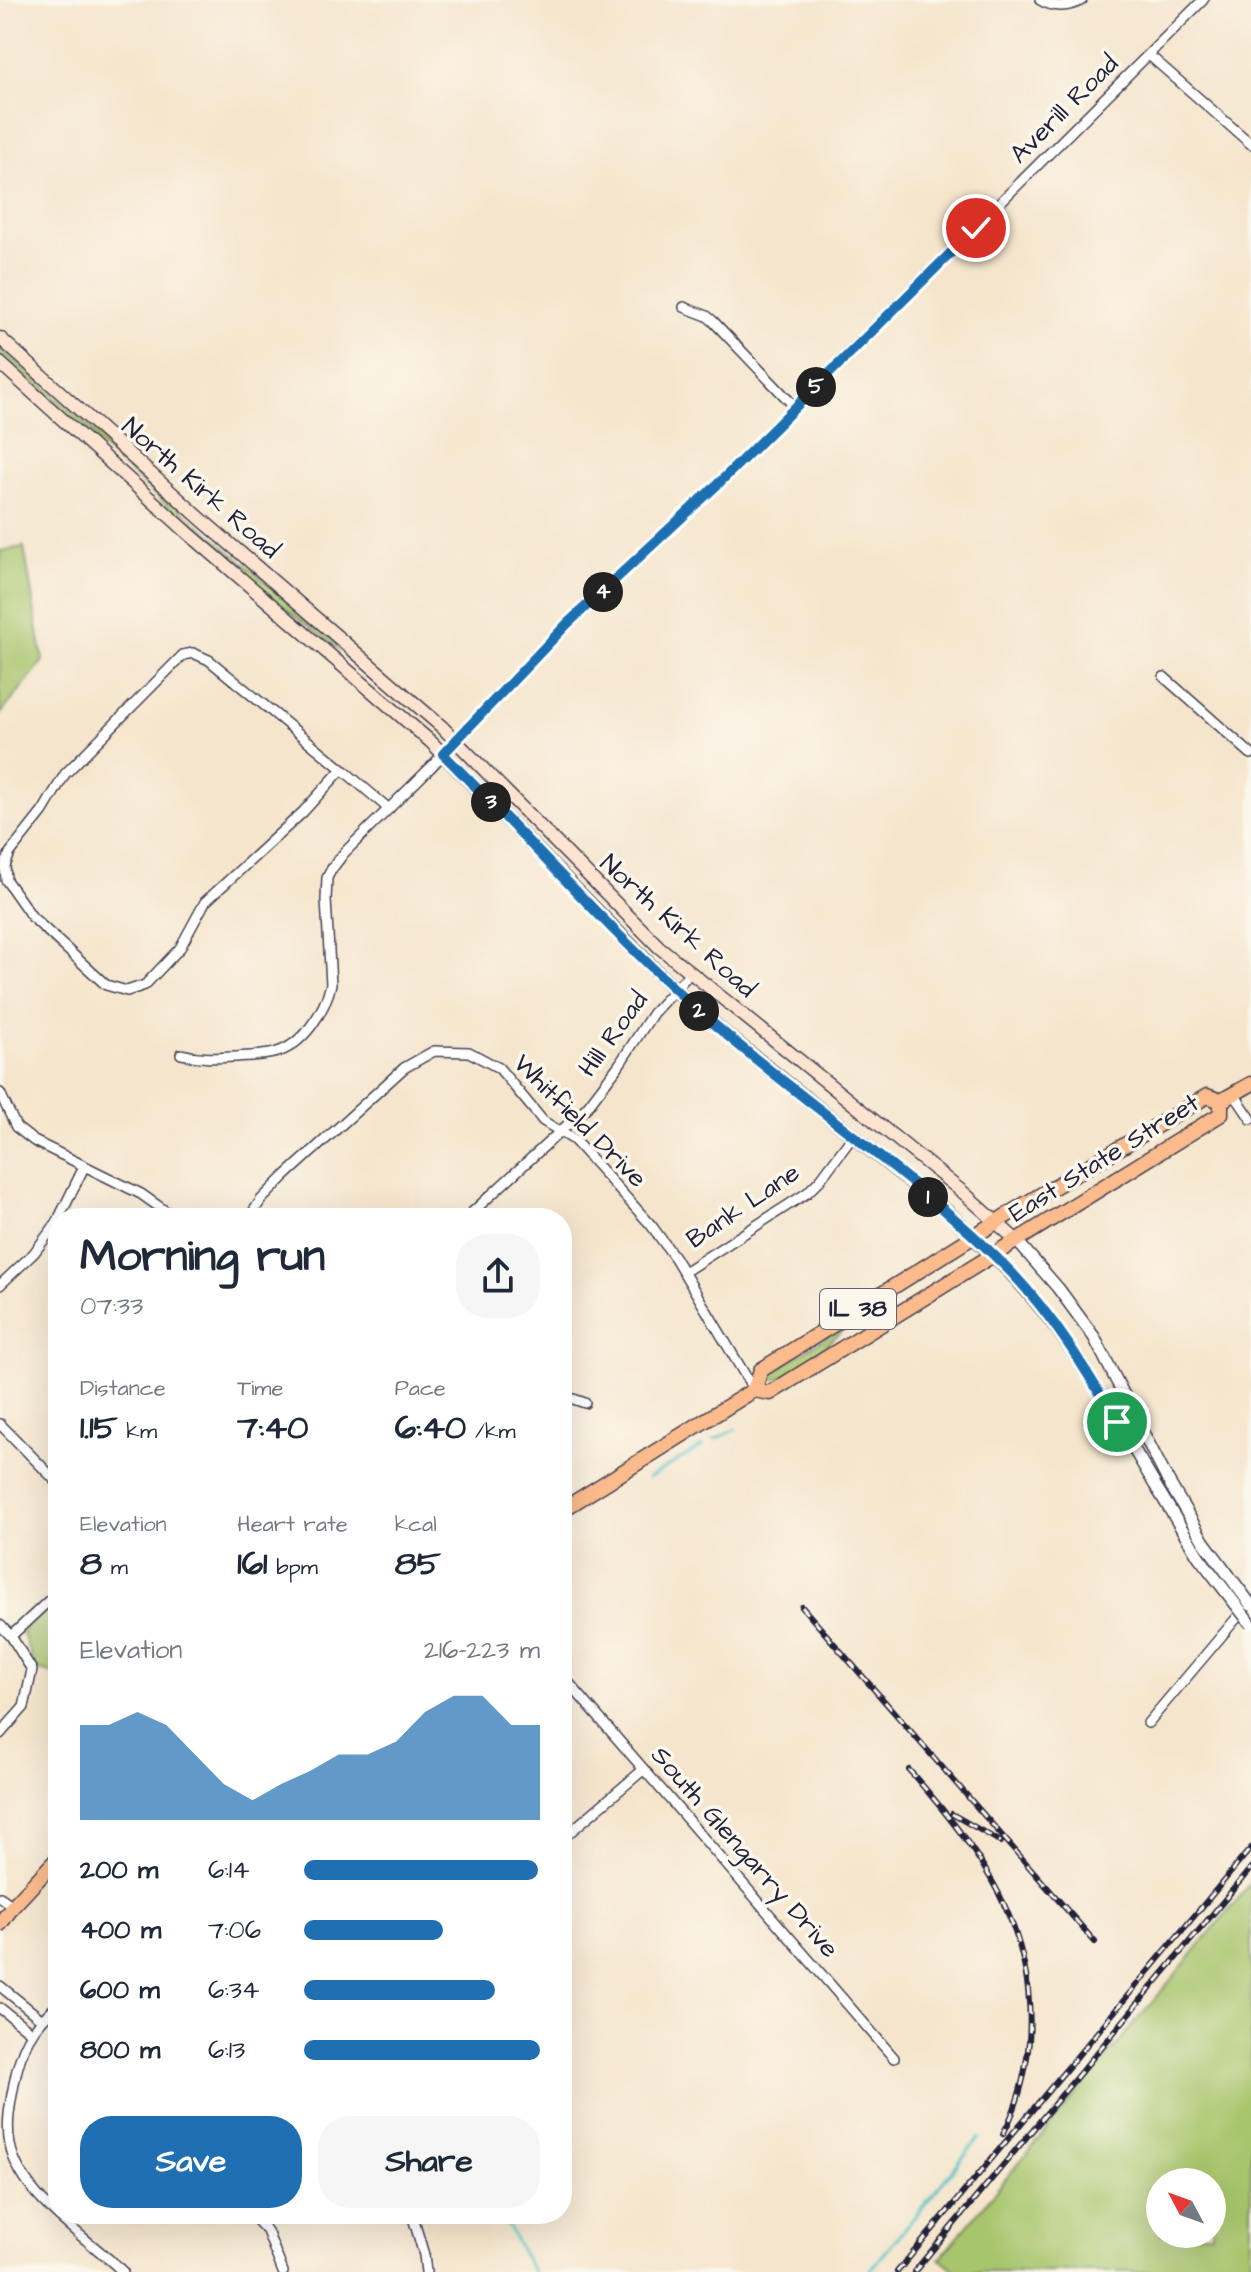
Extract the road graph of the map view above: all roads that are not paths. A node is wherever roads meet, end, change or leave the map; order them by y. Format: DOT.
graph roads {
  1 [pos="1040,0"];
  2 [pos="1082,0"];
  3 [pos="1203,0"];
  4 [pos="1149,55"];
  5 [pos="1251,144"];
  6 [pos="684,307"];
  7 [pos="0,338"];
  8 [pos="0,363"];
  9 [pos="795,407"];
  10 [pos="1164,677"];
  11 [pos="456,740"];
  12 [pos="443,754"];
  13 [pos="1251,754"];
  14 [pos="342,769"];
  15 [pos="389,809"];
  16 [pos="690,973"];
  17 [pos="674,989"];
  18 [pos="181,1054"];
  19 [pos="1251,1084"];
  20 [pos="1,1096"];
  21 [pos="1227,1097"];
  22 [pos="1251,1119"];
  23 [pos="561,1132"];
  24 [pos="853,1136"];
  25 [pos="84,1167"];
  26 [pos="64,1208"];
  27 [pos="161,1208"];
  28 [pos="256,1208"];
  29 [pos="477,1208"];
  30 [pos="997,1222"];
  31 [pos="48,1234"];
  32 [pos="973,1237"];
  33 [pos="1016,1240"];
  34 [pos="992,1255"];
  35 [pos="684,1272"];
  36 [pos="0,1285"];
  37 [pos="754,1390"];
  38 [pos="572,1398"];
  39 [pos="585,1403"];
  40 [pos="0,1424"];
  41 [pos="48,1473"];
  42 [pos="572,1504"];
  43 [pos="48,1601"];
  44 [pos="1251,1603"];
  45 [pos="1251,1624"];
  46 [pos="0,1625"];
  47 [pos="11,1636"];
  48 [pos="572,1687"];
  49 [pos="1148,1723"];
  50 [pos="0,1734"];
  51 [pos="643,1770"];
  52 [pos="572,1830"];
  53 [pos="48,1869"];
  54 [pos="0,1897"];
  55 [pos="13,1906"];
  56 [pos="0,1924"];
  57 [pos="0,1986"];
  58 [pos="0,2008"];
  59 [pos="48,2013"];
  60 [pos="41,2019"];
  61 [pos="31,2032"];
  62 [pos="894,2058"];
  63 [pos="48,2206"];
  64 [pos="70,2224"];
  65 [pos="260,2224"];
  66 [pos="415,2224"];
  67 [pos="123,2272"];
  68 [pos="283,2272"];
  69 [pos="426,2272"];
  1 -- 2 [label="street"];
  3 -- 4 [label="street, Averill Road"];
  4 -- 5 [label="street"];
  4 -- 9 [label="street, Averill Road"];
  6 -- 9 [label="street"];
  7 -- 11 [label="main road, North Kirk Road"];
  8 -- 12 [label="main road, North Kirk Road"];
  9 -- 11 [label="street, Averill Road"];
  10 -- 13 [label="street"];
  11 -- 12 [label="street, Averill Road"];
  11 -- 16 [label="main road, North Kirk Road"];
  12 -- 15 [label="street, Averill Road"];
  12 -- 17 [label="main road, North Kirk Road"];
  14 -- 14 [label="street"];
  14 -- 15 [label="street"];
  15 -- 18 [label="street, Averill Road"];
  16 -- 17 [label="street, Hill Road"];
  16 -- 30 [label="main road, North Kirk Road"];
  17 -- 23 [label="street, Hill Road"];
  17 -- 24 [label="main road, North Kirk Road"];
  19 -- 21 [label="main road, East State Street / IL 38"];
  20 -- 25 [label="street"];
  21 -- 22 [label="street"];
  21 -- 30 [label="main road, East State Street / IL 38"];
  21 -- 33 [label="main road, East State Street / IL 38"];
  23 -- 28 [label="street, Whitfield Drive"];
  23 -- 29 [label="street, Hill Road"];
  23 -- 35 [label="street, Whitfield Drive"];
  24 -- 32 [label="main road, North Kirk Road"];
  24 -- 35 [label="street, Bank Lane"];
  25 -- 26 [label="street"];
  25 -- 27 [label="street"];
  30 -- 32 [label="main road, East State Street / IL 38"];
  30 -- 33 [label="main road, North Kirk Road"];
  31 -- 36 [label="street"];
  32 -- 34 [label="main road, North Kirk Road"];
  32 -- 37 [label="main road, East State Street / IL 38"];
  33 -- 34 [label="main road, East State Street / IL 38"];
  33 -- 44 [label="street, North Kirk Road, bridge"];
  34 -- 37 [label="main road, East State Street / IL 38"];
  34 -- 45 [label="street, North Kirk Road, bridge"];
  35 -- 37 [label="street, Whitfield Drive"];
  37 -- 42 [label="main road, East State Street / IL 38"];
  38 -- 39 [label="street"];
  40 -- 41 [label="street"];
  43 -- 47 [label="street"];
  44 -- 49 [label="street"];
  46 -- 47 [label="street"];
  47 -- 50 [label="street"];
  48 -- 51 [label="street, South Glengarry Drive"];
  51 -- 52 [label="street"];
  51 -- 62 [label="street, South Glengarry Drive"];
  53 -- 55 [label="main road"];
  54 -- 55 [label="street"];
  55 -- 56 [label="main road"];
  57 -- 60 [label="street"];
  58 -- 61 [label="street"];
  59 -- 60 [label="street"];
  60 -- 61 [label="street"];
  61 -- 63 [label="street"];
  64 -- 67 [label="street"];
  65 -- 68 [label="street"];
  66 -- 69 [label="street"];
}
